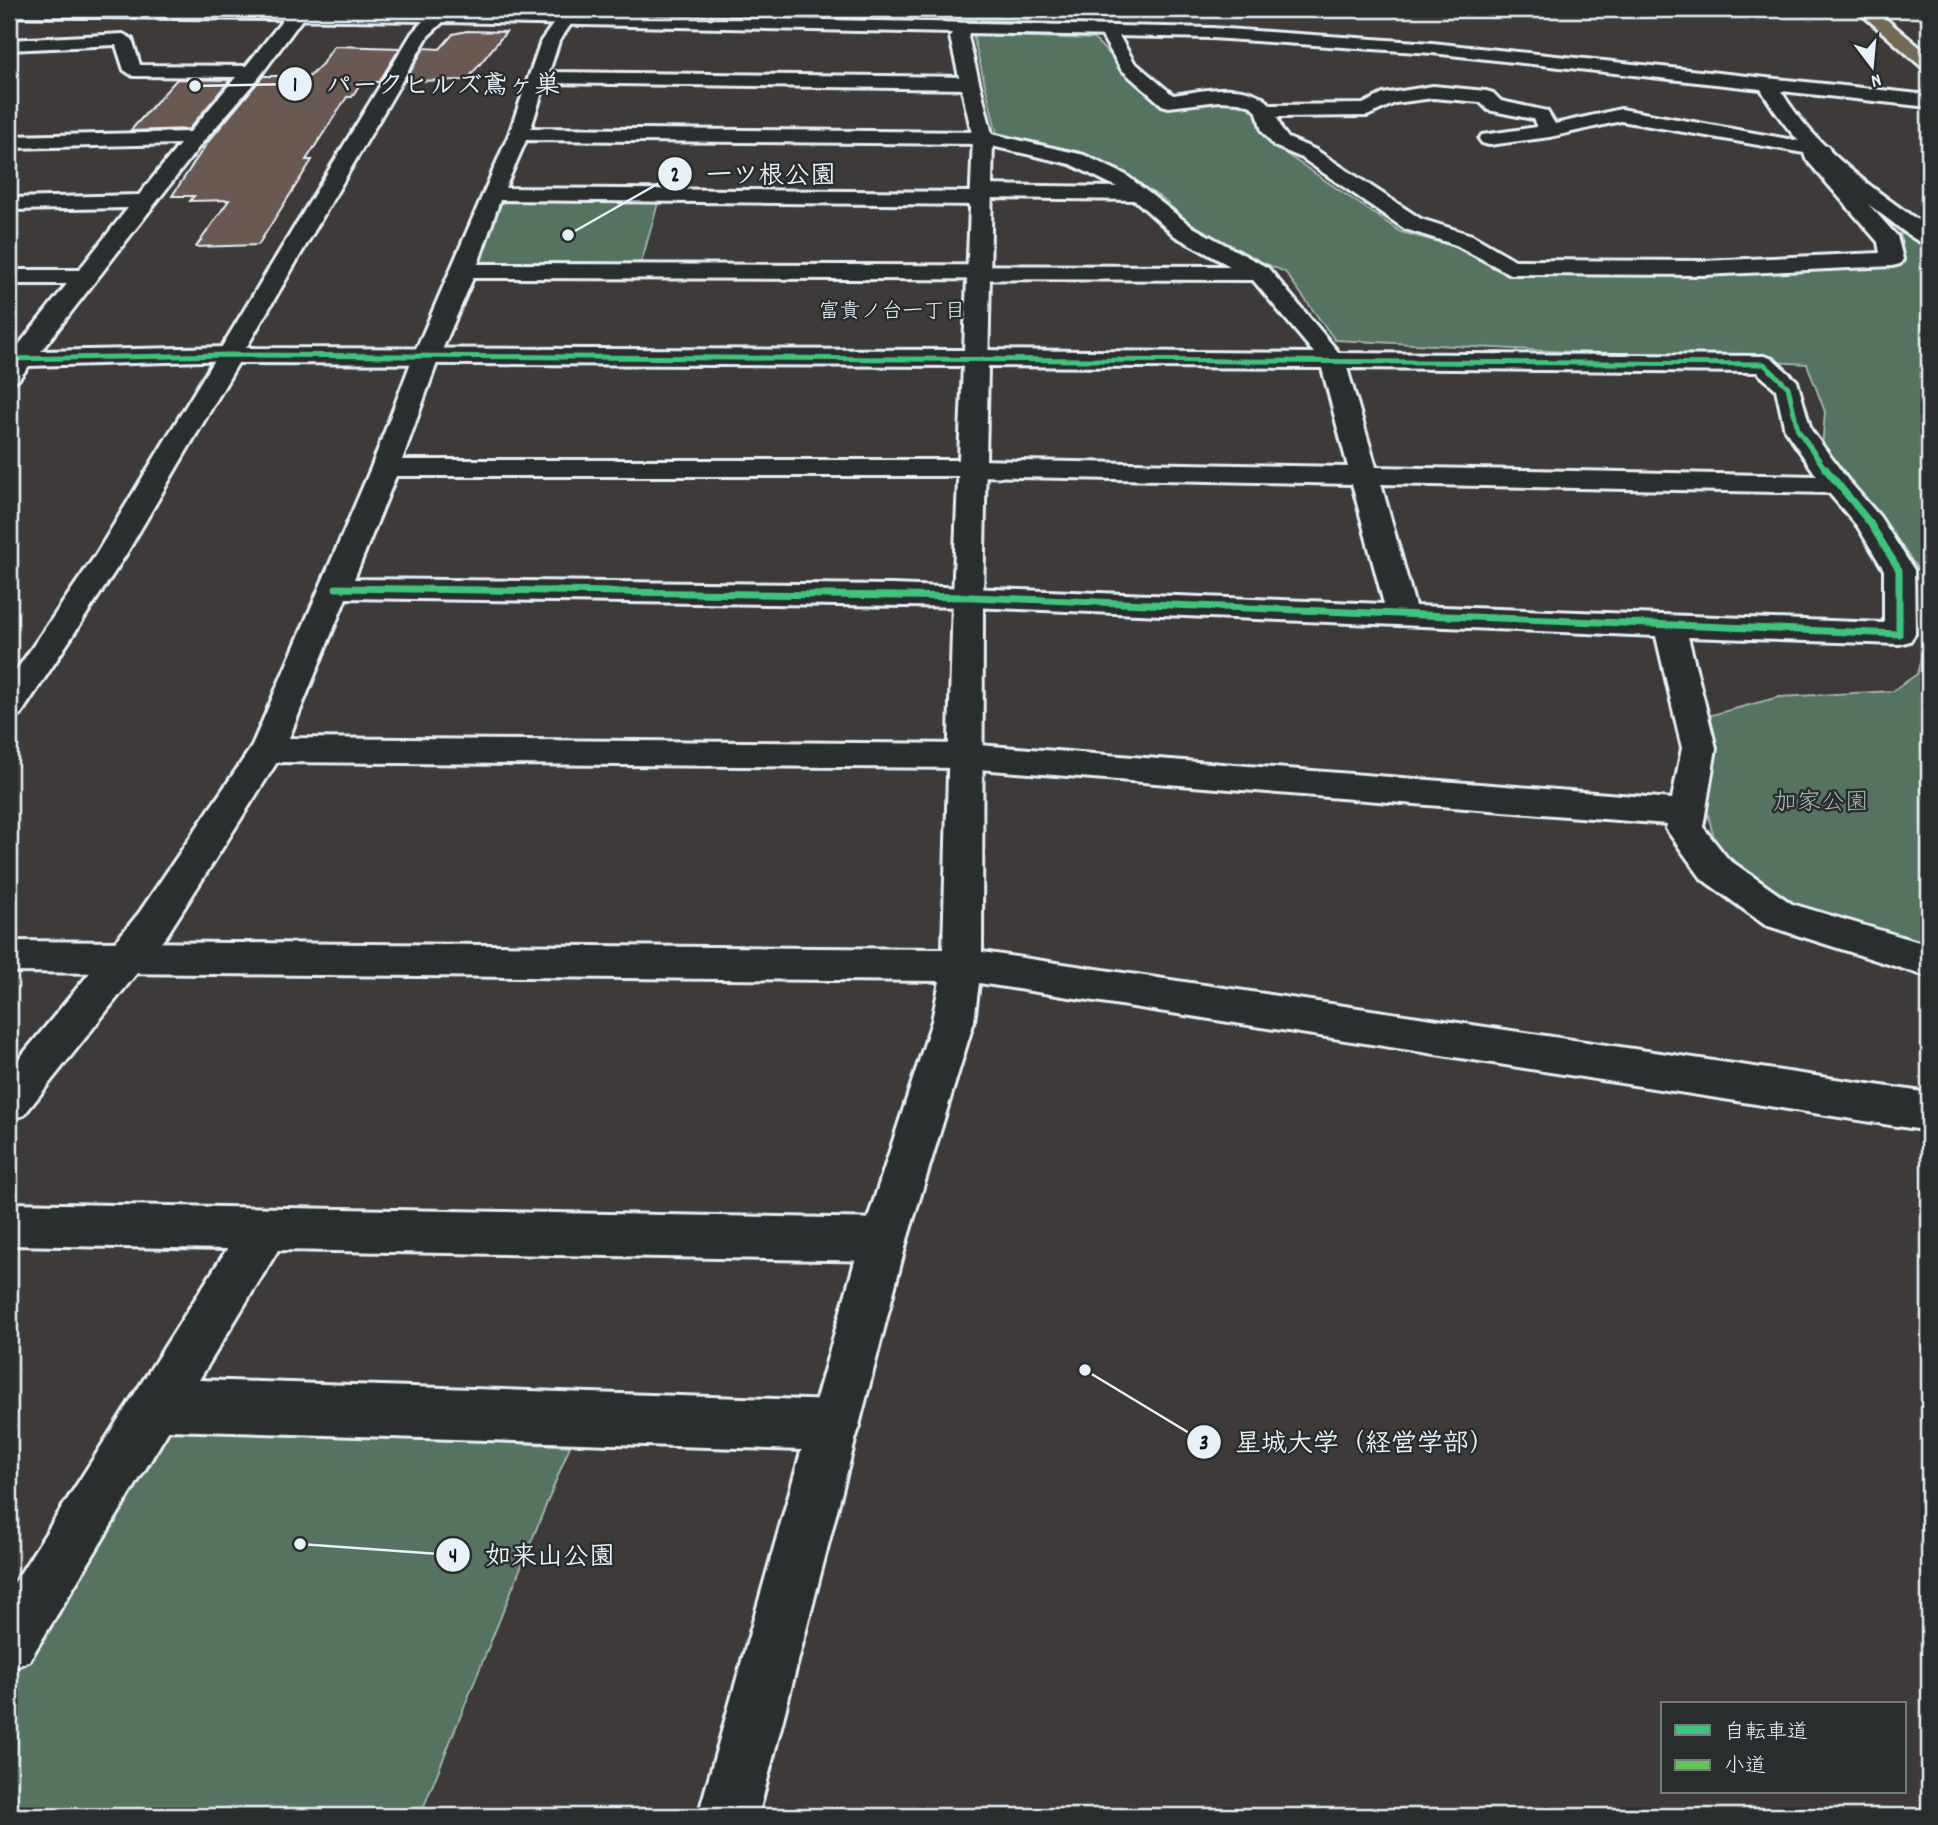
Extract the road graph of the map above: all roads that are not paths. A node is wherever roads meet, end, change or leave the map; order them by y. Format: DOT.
graph roads {
  1 [pos="1061,9"];
  2 [pos="1864,9"];
  3 [pos="9,11"];
  4 [pos="296,15"];
  5 [pos="428,16"];
  6 [pos="565,20"];
  7 [pos="962,27"];
  8 [pos="1062,30"];
  9 [pos="1108,31"];
  10 [pos="9,45"];
  11 [pos="1929,64"];
  12 [pos="253,72"];
  13 [pos="540,77"];
  14 [pos="970,83"];
  15 [pos="1778,86"];
  16 [pos="1929,101"];
  17 [pos="1266,111"];
  18 [pos="1550,131"];
  19 [pos="519,134"];
  20 [pos="196,138"];
  21 [pos="983,138"];
  22 [pos="1489,139"];
  23 [pos="9,142"];
  24 [pos="1820,150"];
  25 [pos="492,194"];
  26 [pos="1140,194"];
  27 [pos="981,195"];
  28 [pos="147,201"];
  29 [pos="9,204"];
  30 [pos="1929,238"];
  31 [pos="464,271"];
  32 [pos="979,272"];
  33 [pos="1260,273"];
  34 [pos="9,277"];
  35 [pos="84,277"];
  36 [pos="228,355"];
  37 [pos="426,356"];
  38 [pos="977,358"];
  39 [pos="1333,363"];
  40 [pos="13,364"];
  41 [pos="385,468"];
  42 [pos="974,468"];
  43 [pos="1364,474"];
  44 [pos="1837,485"];
  45 [pos="336,588"];
  46 [pos="968,597"];
  47 [pos="1402,614"];
  48 [pos="1670,629"];
  49 [pos="9,706"];
  50 [pos="267,750"];
  51 [pos="966,756"];
  52 [pos="1687,813"];
  53 [pos="9,956"];
  54 [pos="127,957"];
  55 [pos="1929,961"];
  56 [pos="962,965"];
  57 [pos="9,1102"];
  58 [pos="1929,1112"];
  59 [pos="9,1224"];
  60 [pos="266,1228"];
  61 [pos="884,1240"];
  62 [pos="156,1404"];
  63 [pos="835,1426"];
  64 [pos="9,1641"];
  65 [pos="728,1816"];
  1 -- 8 [label="street"];
  2 -- 11 [label="highway"];
  3 -- 4 [label="street"];
  4 -- 5 [label="street"];
  4 -- 12 [label="street"];
  5 -- 6 [label="street"];
  5 -- 36 [label="street"];
  6 -- 7 [label="street"];
  6 -- 13 [label="street"];
  7 -- 8 [label="street"];
  7 -- 14 [label="street"];
  8 -- 9 [label="street"];
  9 -- 15 [label="street"];
  9 -- 17 [label="street"];
  10 -- 12 [label="street"];
  12 -- 20 [label="street"];
  13 -- 14 [label="street"];
  13 -- 19 [label="street"];
  14 -- 21 [label="street"];
  15 -- 16 [label="street"];
  15 -- 24 [label="street"];
  17 -- 18 [label="street"];
  17 -- 24 [label="street"];
  18 -- 22 [label="street"];
  18 -- 24 [label="street"];
  19 -- 21 [label="street"];
  19 -- 25 [label="street"];
  20 -- 23 [label="street"];
  20 -- 28 [label="street"];
  21 -- 26 [label="street"];
  21 -- 27 [label="street"];
  24 -- 30 [label="street"];
  25 -- 27 [label="street"];
  25 -- 31 [label="street"];
  26 -- 27 [label="street"];
  26 -- 33 [label="street"];
  27 -- 32 [label="street"];
  28 -- 29 [label="street"];
  28 -- 35 [label="street"];
  31 -- 32 [label="street"];
  31 -- 37 [label="street"];
  32 -- 33 [label="street"];
  32 -- 38 [label="street"];
  33 -- 39 [label="street"];
  34 -- 35 [label="street"];
  35 -- 40 [label="street"];
  36 -- 37 [label="street"];
  36 -- 40 [label="street"];
  36 -- 49 [label="street"];
  37 -- 38 [label="street"];
  37 -- 41 [label="street"];
  38 -- 39 [label="street"];
  38 -- 42 [label="street"];
  39 -- 43 [label="street"];
  39 -- 44 [label="street"];
  41 -- 42 [label="street"];
  41 -- 45 [label="street"];
  42 -- 43 [label="street"];
  42 -- 46 [label="street"];
  43 -- 44 [label="street"];
  43 -- 47 [label="street"];
  44 -- 48 [label="street"];
  45 -- 46 [label="street"];
  45 -- 50 [label="street"];
  46 -- 47 [label="street"];
  46 -- 51 [label="street"];
  47 -- 48 [label="street"];
  48 -- 52 [label="street"];
  50 -- 51 [label="street"];
  50 -- 54 [label="street"];
  51 -- 52 [label="street"];
  51 -- 56 [label="street"];
  52 -- 55 [label="street"];
  53 -- 54 [label="street"];
  54 -- 56 [label="street"];
  54 -- 57 [label="street"];
  56 -- 58 [label="street"];
  56 -- 61 [label="street"];
  59 -- 60 [label="street"];
  60 -- 61 [label="street"];
  60 -- 62 [label="street"];
  61 -- 63 [label="street"];
  62 -- 63 [label="street"];
  62 -- 64 [label="street"];
  63 -- 65 [label="street"];
}
